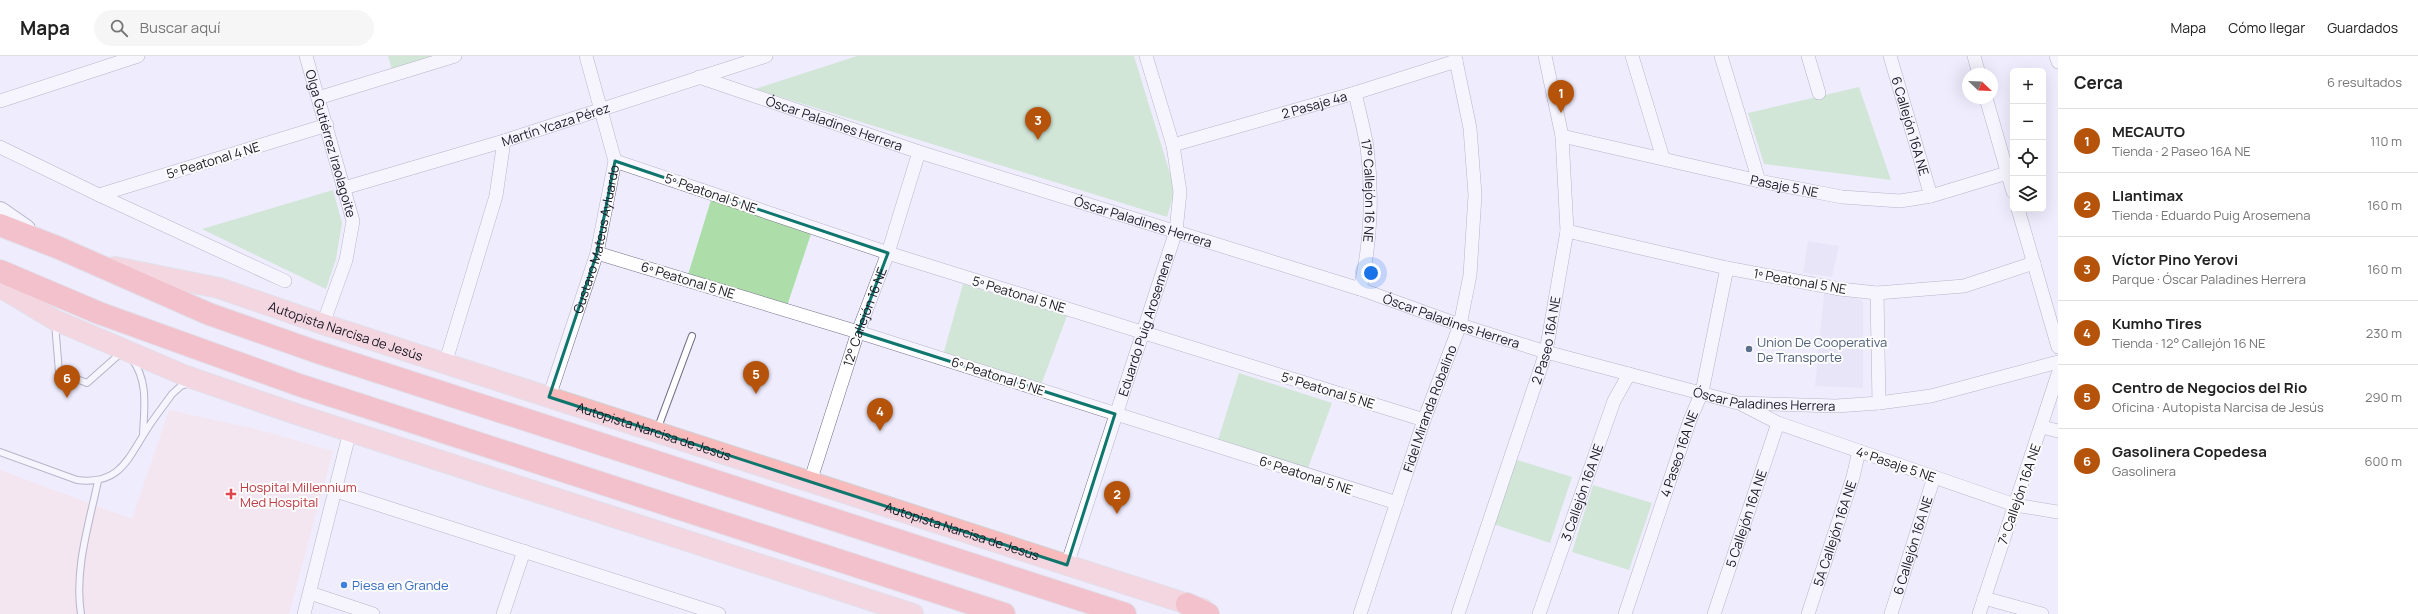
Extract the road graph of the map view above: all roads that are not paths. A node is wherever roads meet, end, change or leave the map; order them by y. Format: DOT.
graph roads {
  1 [pos="138,56"];
  2 [pos="306,56"];
  3 [pos="455,56"];
  4 [pos="586,56"];
  5 [pos="766,56"];
  6 [pos="1545,56"];
  7 [pos="1632,56"];
  8 [pos="1721,56"];
  9 [pos="1808,56"];
  10 [pos="1890,56"];
  11 [pos="1974,56"];
  12 [pos="2056,56"];
  13 [pos="1149,57"];
  14 [pos="1455,58"];
  15 [pos="2058,62"];
  16 [pos="1977,68"];
  17 [pos="699,77"];
  18 [pos="1355,93"];
  19 [pos="1819,93"];
  20 [pos="318,98"];
  21 [pos="0,101"];
  22 [pos="1988,104"];
  23 [pos="601,108"];
  24 [pos="327,125"];
  25 [pos="1562,136"];
  26 [pos="504,140"];
  27 [pos="1173,145"];
  28 [pos="0,147"];
  29 [pos="919,152"];
  30 [pos="1663,158"];
  31 [pos="615,162"];
  32 [pos="2007,173"];
  33 [pos="1759,181"];
  34 [pos="2010,182"];
  35 [pos="344,188"];
  36 [pos="99,195"];
  37 [pos="1931,196"];
  38 [pos="0,210"];
  39 [pos="2019,212"];
  40 [pos="0,225"];
  41 [pos="1176,231"];
  42 [pos="1567,231"];
  43 [pos="59,248"];
  44 [pos="597,253"];
  45 [pos="888,253"];
  46 [pos="87,261"];
  47 [pos="2034,263"];
  48 [pos="1728,268"];
  49 [pos="0,271"];
  50 [pos="285,281"];
  51 [pos="0,287"];
  52 [pos="1360,289"];
  53 [pos="1877,293"];
  54 [pos="0,298"];
  55 [pos="55,320"];
  56 [pos="323,324"];
  57 [pos="1460,325"];
  58 [pos="858,332"];
  59 [pos="1143,332"];
  60 [pos="692,336"];
  61 [pos="2058,347"];
  62 [pos="125,350"];
  63 [pos="1546,352"];
  64 [pos="2058,362"];
  65 [pos="446,364"];
  66 [pos="1629,374"];
  67 [pos="2058,374"];
  68 [pos="217,386"];
  69 [pos="1702,392"];
  70 [pos="550,397"];
  71 [pos="1738,402"];
  72 [pos="1879,403"];
  73 [pos="1115,414"];
  74 [pos="1424,420"];
  75 [pos="1778,423"];
  76 [pos="2042,427"];
  77 [pos="350,431"];
  78 [pos="2058,431"];
  79 [pos="657,432"];
  80 [pos="143,435"];
  81 [pos="1859,451"];
  82 [pos="0,452"];
  83 [pos="1934,477"];
  84 [pos="98,480"];
  85 [pos="810,482"];
  86 [pos="336,490"];
  87 [pos="1397,504"];
  88 [pos="2015,505"];
  89 [pos="2058,512"];
  90 [pos="524,551"];
  91 [pos="1067,565"];
  92 [pos="310,593"];
  93 [pos="1984,598"];
  94 [pos="1187,604"];
  95 [pos="699,611"];
  96 [pos="902,612"];
  97 [pos="81,614"];
  98 [pos="304,614"];
  99 [pos="373,614"];
  100 [pos="504,614"];
  101 [pos="719,614"];
  102 [pos="1004,614"];
  103 [pos="1125,614"];
  104 [pos="1208,614"];
  105 [pos="1219,614"];
  106 [pos="1360,614"];
  107 [pos="1458,614"];
  108 [pos="1539,614"];
  109 [pos="1624,614"];
  110 [pos="1714,614"];
  111 [pos="1808,614"];
  112 [pos="1890,614"];
  113 [pos="1979,614"];
  114 [pos="2042,614"];
  1 -- 21 [label="street"];
  2 -- 20 [label="street, Olga Gutiérrez Iraolagoite"];
  3 -- 20 [label="street"];
  4 -- 23 [label="street, Gustavo Mateus Ayluardo"];
  5 -- 17 [label="street, Martín Ycaza Pérez"];
  6 -- 25 [label="street, 2 Paseo 16A NE"];
  7 -- 30 [label="street"];
  8 -- 33 [label="street"];
  9 -- 19 [label="street"];
  10 -- 37 [label="street, 6 Callejón 16A NE"];
  11 -- 16 [label="street"];
  12 -- 15 [label="street"];
  13 -- 27 [label="street, Eduardo Puig Arosemena"];
  14 -- 18 [label="street, 2 Pasaje 4a"];
  14 -- 57 [label="street, Fidel Miranda Robalino"];
  17 -- 23 [label="street, Martín Ycaza Pérez"];
  17 -- 29 [label="street, Óscar Paladines Herrera"];
  18 -- 27 [label="street, 2 Pasaje 4a"];
  18 -- 52 [label="street, 17° Callejón 16 NE"];
  20 -- 24 [label="street, Olga Gutiérrez Iraolagoite"];
  22 -- 32 [label="street"];
  23 -- 26 [label="street, Martín Ycaza Pérez"];
  23 -- 31 [label="street, Gustavo Mateus Ayluardo"];
  24 -- 35 [label="street, Olga Gutiérrez Iraolagoite"];
  24 -- 36 [label="street, 5º Peatonal 4 NE"];
  25 -- 30 [label="street, Pasaje 5 NE"];
  25 -- 42 [label="street, 2 Paseo 16A NE"];
  26 -- 35 [label="street, Martín Ycaza Pérez"];
  26 -- 65 [label="street"];
  27 -- 41 [label="street, Eduardo Puig Arosemena"];
  28 -- 36 [label="street"];
  29 -- 41 [label="street, Óscar Paladines Herrera"];
  29 -- 45 [label="street, 12° Callejón 16 NE"];
  30 -- 33 [label="street, Pasaje 5 NE"];
  31 -- 44 [label="street, Gustavo Mateus Ayluardo"];
  31 -- 45 [label="street, 5º Peatonal 5 NE"];
  32 -- 34 [label="street"];
  32 -- 37 [label="street, Pasaje 5 NE"];
  33 -- 37 [label="street, Pasaje 5 NE"];
  35 -- 56 [label="street, Olga Gutiérrez Iraolagoite"];
  36 -- 50 [label="street"];
  38 -- 43 [label="main road"];
  39 -- 47 [label="street"];
  40 -- 43 [label="highway, Autopista Narcisa de Jesús"];
  41 -- 52 [label="street, Óscar Paladines Herrera"];
  41 -- 59 [label="street, Eduardo Puig Arosemena"];
  42 -- 48 [label="street, 1º Peatonal 5 NE"];
  42 -- 63 [label="street, 2 Paseo 16A NE"];
  43 -- 46 [label="highway, Autopista Narcisa de Jesús"];
  44 -- 58 [label="street, 6º Peatonal 5 NE"];
  44 -- 70 [label="street, Gustavo Mateus Ayluardo"];
  45 -- 58 [label="street, 12° Callejón 16 NE"];
  45 -- 59 [label="street, 5º Peatonal 5 NE"];
  46 -- 56 [label="main road, Autopista Narcisa de Jesús"];
  46 -- 103 [label="highway, Autopista Narcisa de Jesús"];
  47 -- 53 [label="street, 1º Peatonal 5 NE"];
  47 -- 61 [label="street"];
  48 -- 53 [label="street, 1º Peatonal 5 NE"];
  48 -- 69 [label="street, 4 Paseo 16A NE"];
  49 -- 102 [label="highway"];
  51 -- 55 [label="main road"];
  52 -- 57 [label="street, Óscar Paladines Herrera"];
  53 -- 72 [label="street"];
  54 -- 55 [label="main road"];
  55 -- 62 [label="main road"];
  55 -- 62 [label="lane"];
  56 -- 65 [label="main road, Autopista Narcisa de Jesús"];
  57 -- 63 [label="street, Óscar Paladines Herrera"];
  57 -- 74 [label="street, Fidel Miranda Robalino"];
  58 -- 73 [label="street, 6º Peatonal 5 NE"];
  58 -- 85 [label="street, 12° Callejón 16 NE"];
  59 -- 73 [label="street, Eduardo Puig Arosemena"];
  59 -- 74 [label="street, 5º Peatonal 5 NE"];
  60 -- 79 [label="lane"];
  62 -- 68 [label="main road"];
  62 -- 80 [label="lane"];
  63 -- 66 [label="street, Óscar Paladines Herrera"];
  63 -- 107 [label="street, 2 Paseo 16A NE"];
  64 -- 72 [label="street, Óscar Paladines Herrera"];
  65 -- 70 [label="main road, Autopista Narcisa de Jesús"];
  66 -- 69 [label="street, Óscar Paladines Herrera"];
  66 -- 108 [label="street, 3 Callejón 16A NE"];
  67 -- 76 [label="street, 7º Callejón 16A NE"];
  68 -- 77 [label="main road"];
  68 -- 80 [label="lane"];
  69 -- 71 [label="street, Óscar Paladines Herrera"];
  69 -- 109 [label="street, 4 Paseo 16A NE"];
  70 -- 79 [label="main road, Autopista Narcisa de Jesús"];
  71 -- 72 [label="street, Óscar Paladines Herrera"];
  71 -- 75 [label="street, 4º Pasaje 5 NE"];
  73 -- 87 [label="street, 6º Peatonal 5 NE"];
  73 -- 91 [label="street, Eduardo Puig Arosemena"];
  74 -- 87 [label="street, Fidel Miranda Robalino"];
  75 -- 81 [label="street, 4º Pasaje 5 NE"];
  75 -- 110 [label="street, 5 Callejón 16A NE"];
  76 -- 78 [label="street"];
  76 -- 88 [label="street, 7º Callejón 16A NE"];
  77 -- 86 [label="street"];
  77 -- 96 [label="main road"];
  79 -- 85 [label="main road, Autopista Narcisa de Jesús"];
  80 -- 84 [label="lane"];
  81 -- 83 [label="street, 4º Pasaje 5 NE"];
  81 -- 111 [label="street, 5A Callejón 16A NE"];
  82 -- 84 [label="lane"];
  83 -- 88 [label="street, 4º Pasaje 5 NE"];
  83 -- 112 [label="street, 6 Callejón 16A NE"];
  84 -- 97 [label="lane"];
  85 -- 91 [label="main road, Autopista Narcisa de Jesús"];
  86 -- 90 [label="street"];
  86 -- 92 [label="street"];
  87 -- 106 [label="street, Fidel Miranda Robalino"];
  88 -- 89 [label="street, 4º Pasaje 5 NE"];
  88 -- 93 [label="street, 7º Callejón 16A NE"];
  90 -- 95 [label="street"];
  90 -- 100 [label="street"];
  91 -- 94 [label="main road, Autopista Narcisa de Jesús"];
  92 -- 98 [label="street"];
  92 -- 99 [label="street"];
  93 -- 113 [label="street, 7º Callejón 16A NE"];
  93 -- 114 [label="street"];
  94 -- 104 [label="highway"];
  94 -- 105 [label="main road, Autopista Narcisa de Jesús"];
  95 -- 101 [label="street"];
}
